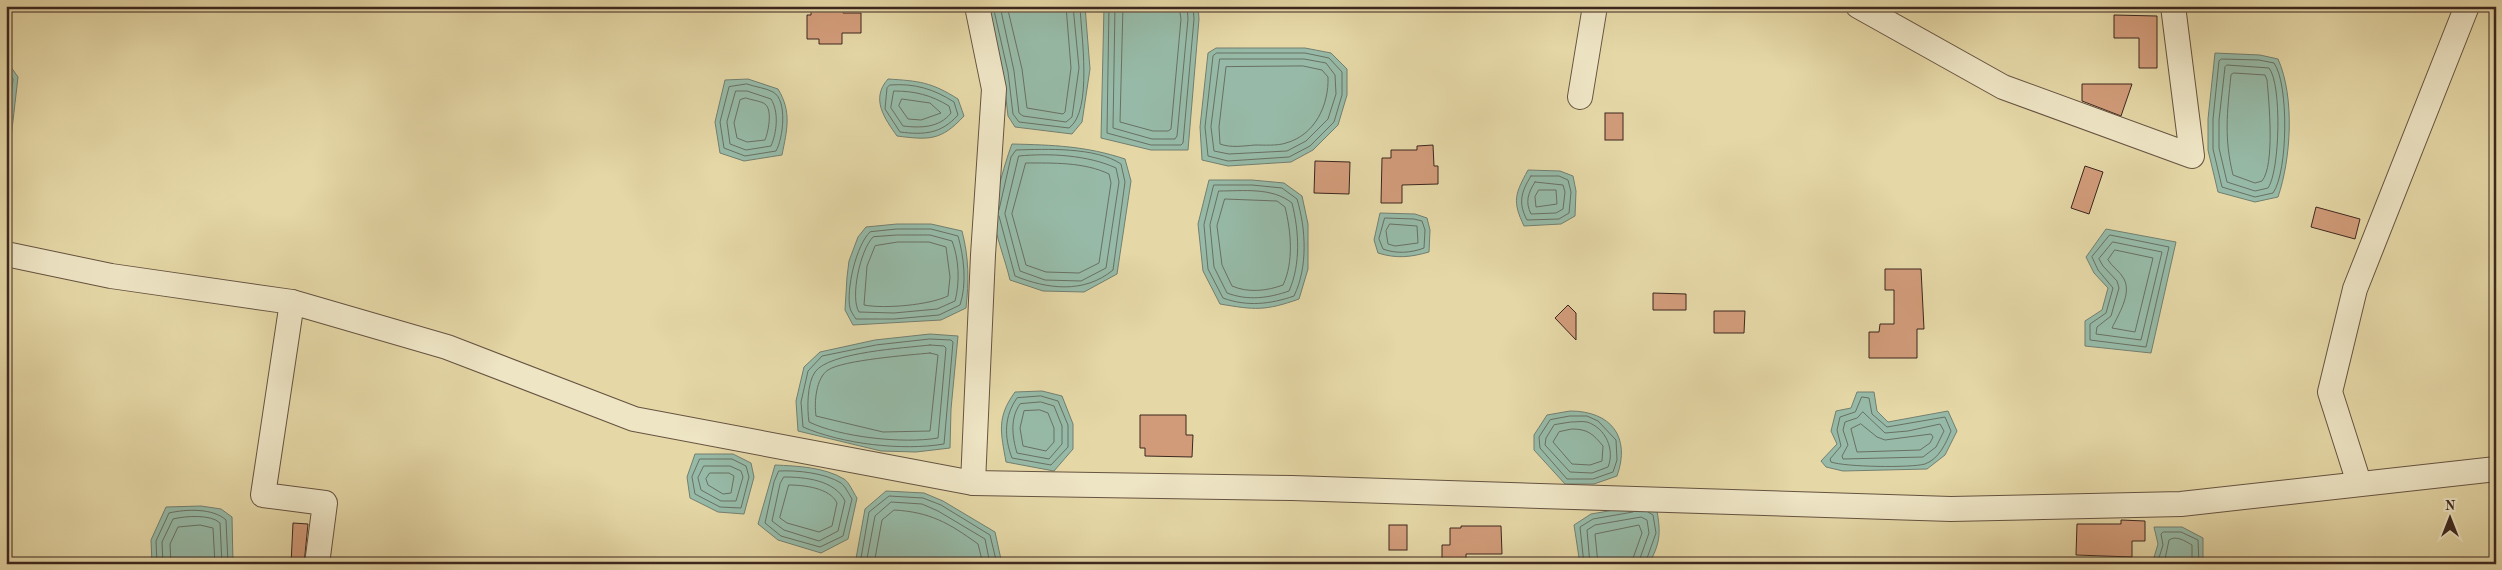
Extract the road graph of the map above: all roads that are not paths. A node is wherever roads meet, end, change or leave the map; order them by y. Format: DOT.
graph roads {
  1 [pos="977,6"];
  2 [pos="1595,6"];
  3 [pos="1858,6"];
  4 [pos="2174,6"];
  5 [pos="2467,6"];
  6 [pos="1580,97"];
  7 [pos="6,254"];
  8 [pos="292,302"];
  9 [pos="2496,469"];
  10 [pos="973,483"];
  11 [pos="2359,484"];
  12 [pos="317,564"];
  1 -- 10 [label="street"];
  2 -- 6 [label="street"];
  3 -- 4 [label="street"];
  5 -- 11 [label="street"];
  7 -- 8 [label="street"];
  8 -- 10 [label="street"];
  8 -- 12 [label="street"];
  9 -- 11 [label="street"];
  10 -- 11 [label="street"];
}
